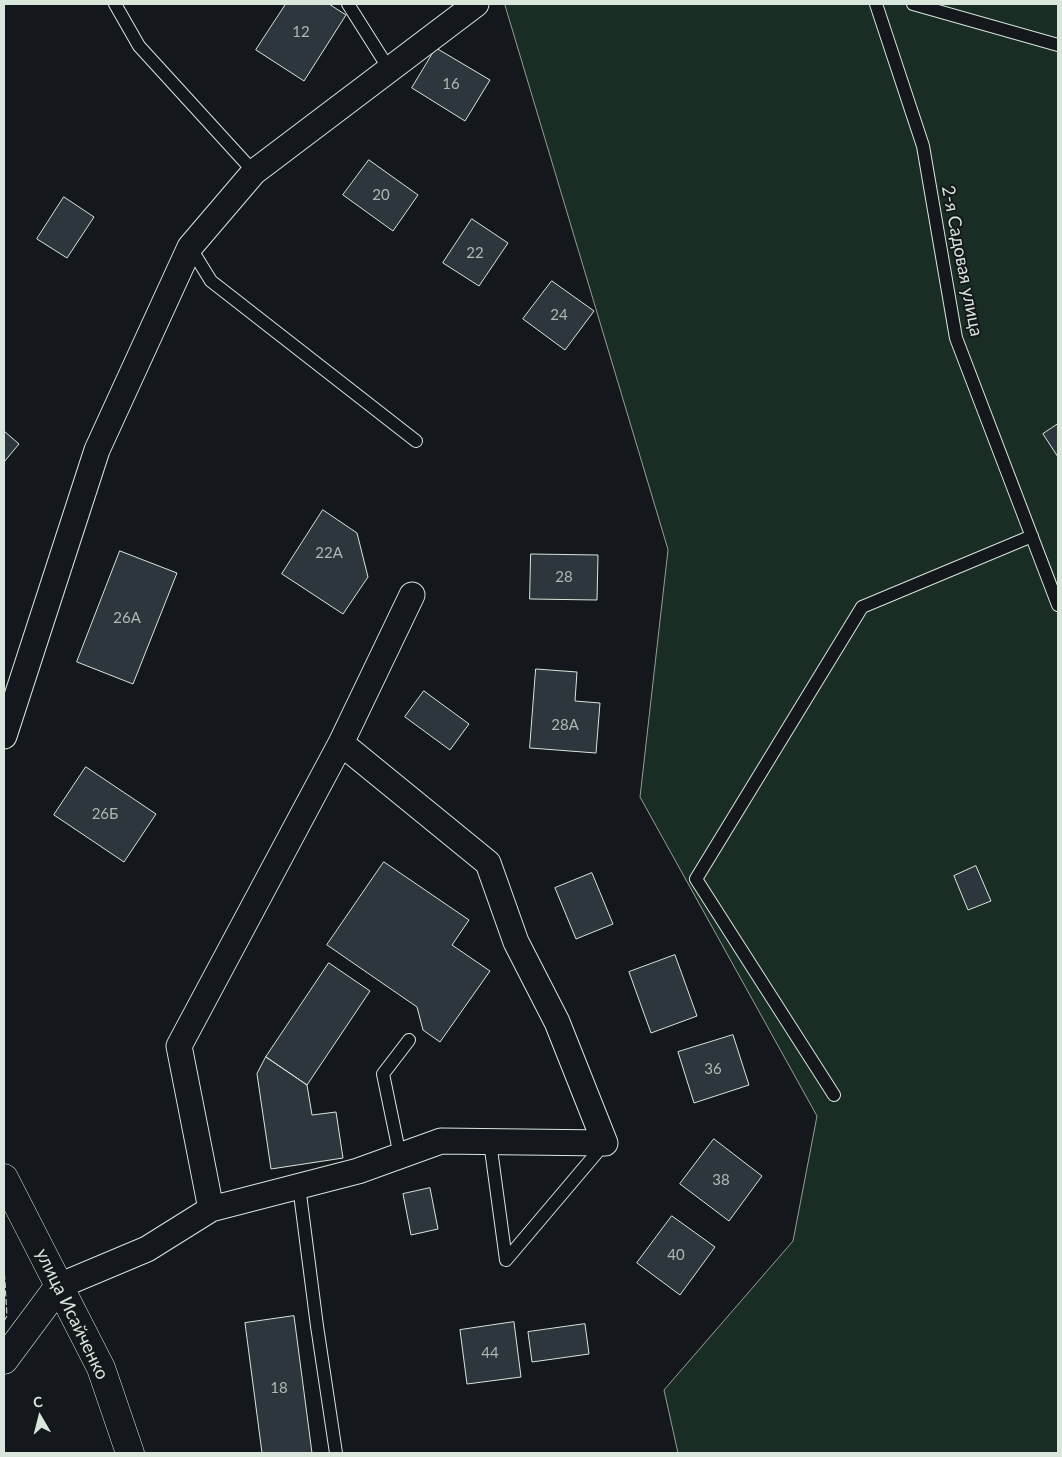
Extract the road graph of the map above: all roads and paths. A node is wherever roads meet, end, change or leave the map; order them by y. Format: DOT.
graph roads {
  1 [pos="115,4"];
  2 [pos="348,4"];
  3 [pos="476,4"];
  4 [pos="876,4"];
  5 [pos="913,4"];
  6 [pos="1058,45"];
  7 [pos="389,69"];
  8 [pos="254,172"];
  9 [pos="190,247"];
  10 [pos="416,441"];
  11 [pos="1032,536"];
  12 [pos="412,595"];
  13 [pos="1058,605"];
  14 [pos="4,736"];
  15 [pos="341,743"];
  16 [pos="409,1040"];
  17 [pos="834,1095"];
  18 [pos="490,1142"];
  19 [pos="604,1143"];
  20 [pos="400,1156"];
  21 [pos="4,1178"];
  22 [pos="298,1186"];
  23 [pos="211,1209"];
  24 [pos="59,1286"];
  25 [pos="4,1360"];
  26 [pos="130,1453"];
  27 [pos="336,1453"];
  1 -- 8 [label="lane"];
  2 -- 7 [label="lane"];
  3 -- 7 [label="street"];
  4 -- 11 [label="lane, 2-я Садовая улица"];
  5 -- 6 [label="lane"];
  7 -- 8 [label="street"];
  8 -- 9 [label="street"];
  9 -- 10 [label="lane"];
  9 -- 14 [label="street"];
  11 -- 13 [label="lane, 2-я Садовая улица"];
  11 -- 17 [label="lane"];
  12 -- 15 [label="street"];
  15 -- 19 [label="street"];
  15 -- 23 [label="street"];
  16 -- 20 [label="lane"];
  18 -- 19 [label="street"];
  18 -- 19 [label="lane"];
  18 -- 20 [label="street"];
  20 -- 22 [label="street"];
  21 -- 24 [label="main road, улица Исайченко"];
  22 -- 23 [label="street"];
  22 -- 27 [label="lane"];
  23 -- 24 [label="street"];
  24 -- 25 [label="main road"];
  24 -- 26 [label="main road, улица Исайченко"];
}
